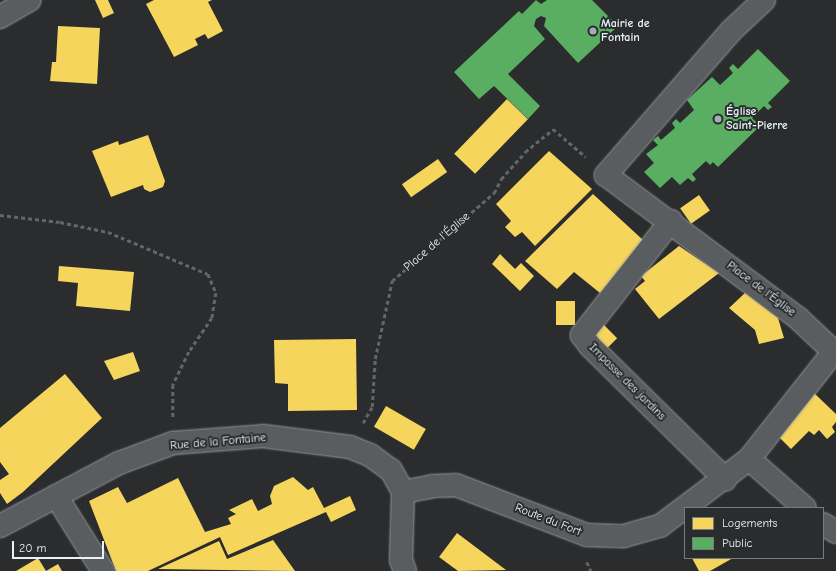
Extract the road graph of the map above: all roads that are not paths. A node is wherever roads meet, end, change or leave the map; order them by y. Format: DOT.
graph roads {
  1 [pos="29,0"];
  2 [pos="764,0"];
  3 [pos="0,17"];
  4 [pos="671,221"];
  5 [pos="835,351"];
  6 [pos="749,459"];
  7 [pos="725,479"];
  8 [pos="403,492"];
  9 [pos="56,496"];
  10 [pos="686,507"];
  11 [pos="804,507"];
  12 [pos="684,509"];
  13 [pos="824,525"];
  14 [pos="0,526"];
  15 [pos="836,532"];
  16 [pos="103,571"];
  17 [pos="405,571"];
  1 -- 3 [label="street"];
  2 -- 4 [label="street, Place de l'Église"];
  4 -- 5 [label="street, Place de l'Église"];
  4 -- 7 [label="street, Impasse des jardins"];
  5 -- 6 [label="street, Route du Fort"];
  6 -- 7 [label="street, Route du Fort"];
  6 -- 11 [label="street"];
  7 -- 10 [label="street, Route du Fort"];
  8 -- 9 [label="street, Rue de la Fontaine"];
  8 -- 12 [label="street, Route du Fort"];
  8 -- 17 [label="street"];
  9 -- 14 [label="street, Rue de la Fontaine"];
  9 -- 16 [label="street"];
  13 -- 15 [label="street"];
}
